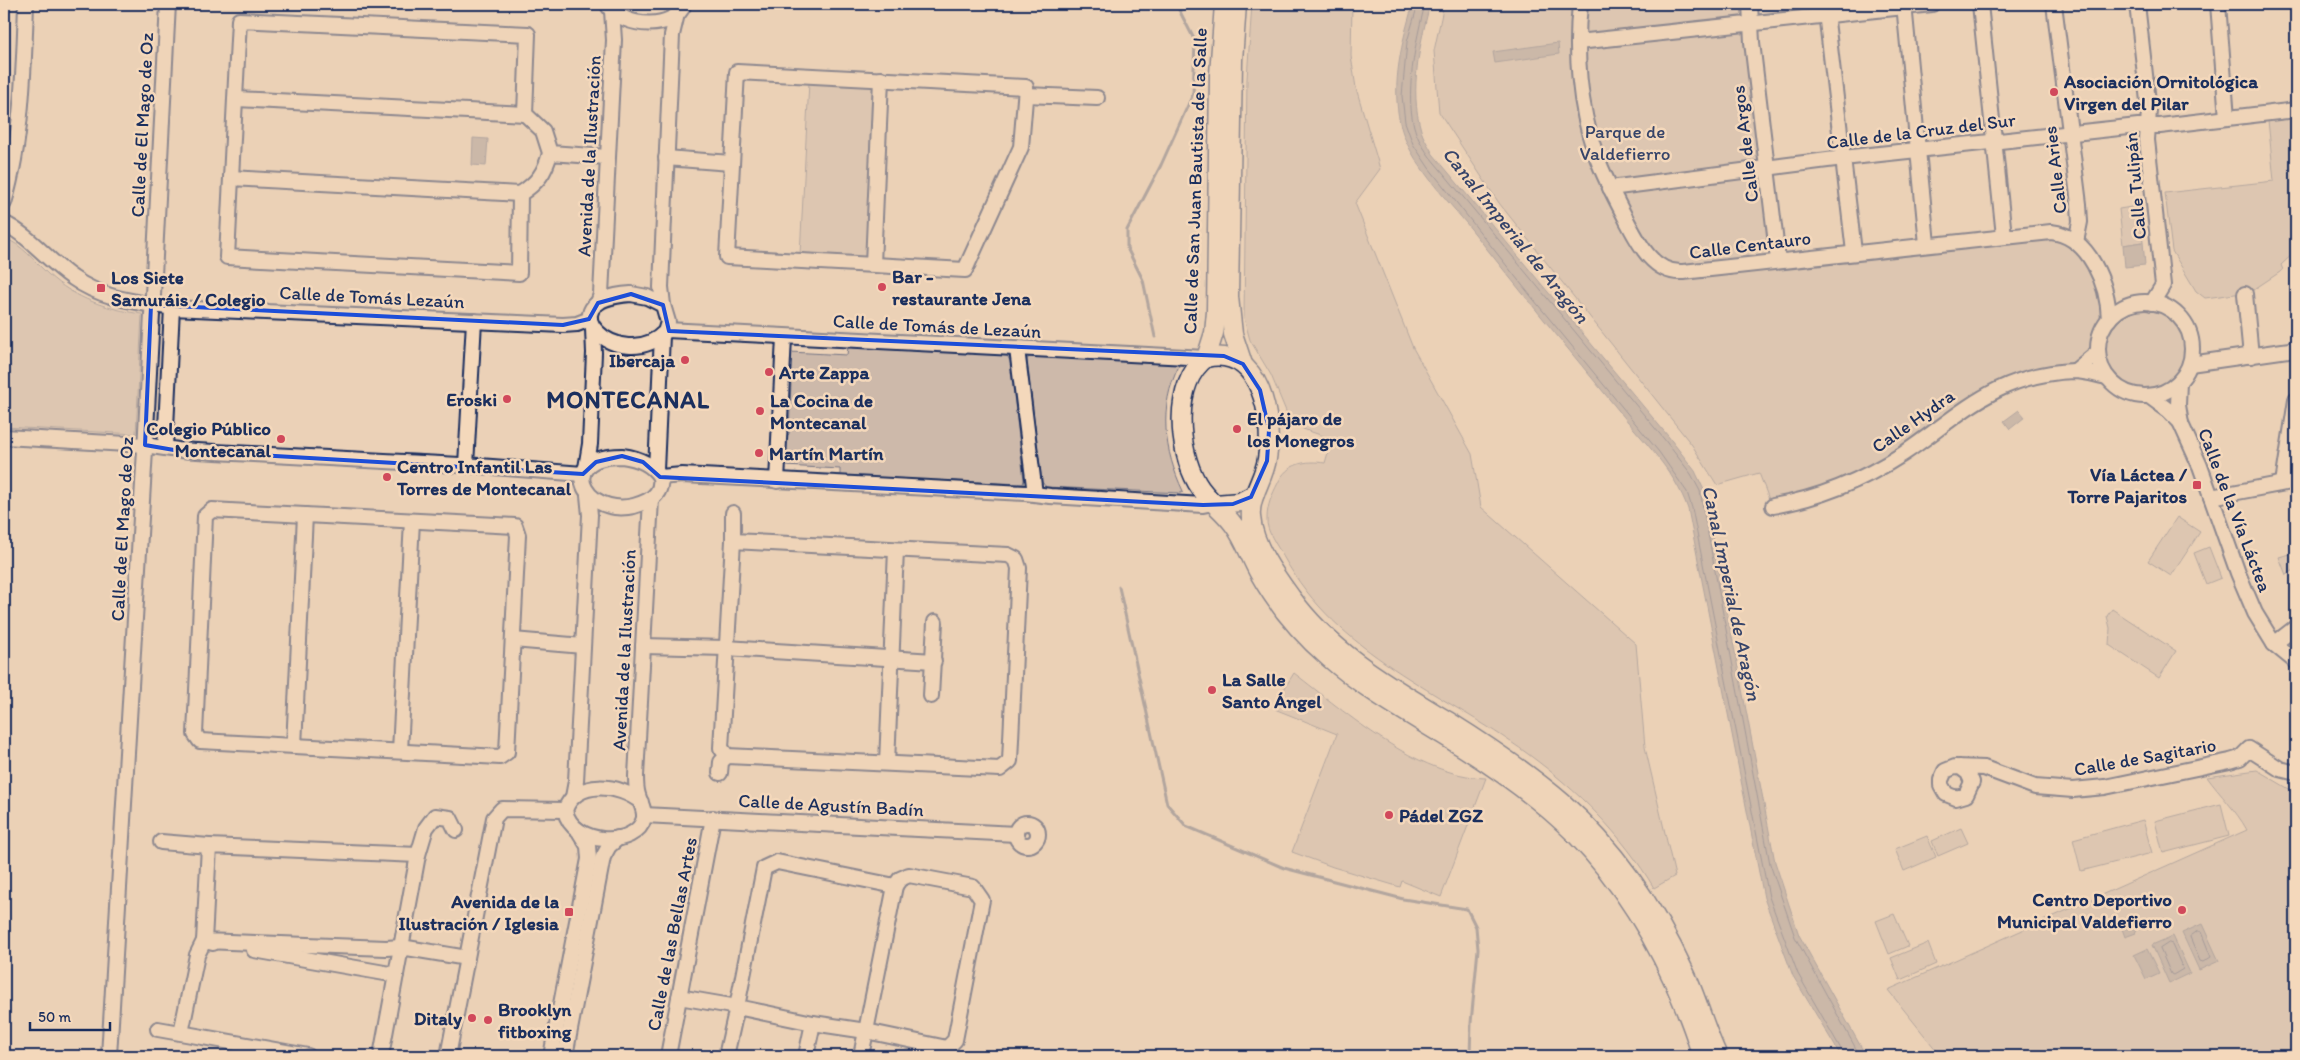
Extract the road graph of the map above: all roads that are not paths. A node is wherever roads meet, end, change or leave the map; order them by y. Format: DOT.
graph roads {
  1 [pos="26,4"];
  2 [pos="168,4"];
  3 [pos="1224,4"];
  4 [pos="1237,4"];
  5 [pos="1580,4"];
  6 [pos="1750,4"];
  7 [pos="1932,4"];
  8 [pos="1980,4"];
  9 [pos="2054,4"];
  10 [pos="2137,4"];
  11 [pos="2218,4"];
  12 [pos="1904,5"];
  13 [pos="610,7"];
  14 [pos="680,9"];
  15 [pos="1825,9"];
  16 [pos="1751,22"];
  17 [pos="1578,42"];
  18 [pos="881,79"];
  19 [pos="1026,94"];
  20 [pos="1097,98"];
  21 [pos="236,99"];
  22 [pos="2296,110"];
  23 [pos="525,114"];
  24 [pos="2227,118"];
  25 [pos="2148,126"];
  26 [pos="2070,133"];
  27 [pos="1994,141"];
  28 [pos="1918,150"];
  29 [pos="550,153"];
  30 [pos="607,157"];
  31 [pos="666,158"];
  32 [pos="1843,158"];
  33 [pos="731,163"];
  34 [pos="1766,168"];
  35 [pos="231,178"];
  36 [pos="1610,188"];
  37 [pos="520,194"];
  38 [pos="4,203"];
  39 [pos="4,223"];
  40 [pos="2004,236"];
  41 [pos="2076,242"];
  42 [pos="1927,244"];
  43 [pos="1854,252"];
  44 [pos="1778,260"];
  45 [pos="872,264"];
  46 [pos="2103,283"];
  47 [pos="2245,294"];
  48 [pos="598,303"];
  49 [pos="2152,303"];
  50 [pos="2133,304"];
  51 [pos="151,305"];
  52 [pos="663,305"];
  53 [pos="172,308"];
  54 [pos="2109,319"];
  55 [pos="474,321"];
  56 [pos="591,324"];
  57 [pos="664,333"];
  58 [pos="784,338"];
  59 [pos="1017,349"];
  60 [pos="2296,350"];
  61 [pos="2098,352"];
  62 [pos="2251,356"];
  63 [pos="1206,358"];
  64 [pos="1243,364"];
  65 [pos="2190,364"];
  66 [pos="2075,371"];
  67 [pos="2107,377"];
  68 [pos="2179,382"];
  69 [pos="2149,396"];
  70 [pos="2296,400"];
  71 [pos="2181,424"];
  72 [pos="4,438"];
  73 [pos="145,445"];
  74 [pos="165,447"];
  75 [pos="466,465"];
  76 [pos="584,471"];
  77 [pos="658,473"];
  78 [pos="777,482"];
  79 [pos="2290,482"];
  80 [pos="1035,494"];
  81 [pos="1255,494"];
  82 [pos="588,495"];
  83 [pos="2211,497"];
  84 [pos="652,499"];
  85 [pos="1214,503"];
  86 [pos="1773,506"];
  87 [pos="733,513"];
  88 [pos="305,515"];
  89 [pos="412,521"];
  90 [pos="733,541"];
  91 [pos="896,550"];
  92 [pos="935,622"];
  93 [pos="2296,627"];
  94 [pos="513,640"];
  95 [pos="2274,644"];
  96 [pos="583,646"];
  97 [pos="643,646"];
  98 [pos="726,648"];
  99 [pos="892,658"];
  100 [pos="2292,660"];
  101 [pos="934,661"];
  102 [pos="931,696"];
  103 [pos="294,746"];
  104 [pos="400,751"];
  105 [pos="727,756"];
  106 [pos="887,763"];
  107 [pos="1960,767"];
  108 [pos="1992,771"];
  109 [pos="720,773"];
  110 [pos="2296,773"];
  111 [pos="1971,788"];
  112 [pos="573,797"];
  113 [pos="642,809"];
  114 [pos="565,810"];
  115 [pos="713,818"];
  116 [pos="456,830"];
  117 [pos="580,833"];
  118 [pos="1016,834"];
  119 [pos="618,838"];
  120 [pos="161,842"];
  121 [pos="209,846"];
  122 [pos="418,855"];
  123 [pos="895,886"];
  124 [pos="204,941"];
  125 [pos="401,947"];
  126 [pos="468,958"];
  127 [pos="396,975"];
  128 [pos="679,997"];
  129 [pos="737,1007"];
  130 [pos="813,1023"];
  131 [pos="158,1029"];
  132 [pos="866,1031"];
  133 [pos="181,1033"];
  134 [pos="110,1056"];
  135 [pos="308,1056"];
  136 [pos="381,1056"];
  137 [pos="448,1056"];
  138 [pos="551,1056"];
  139 [pos="565,1056"];
  140 [pos="668,1056"];
  141 [pos="726,1056"];
  142 [pos="806,1056"];
  143 [pos="861,1056"];
  144 [pos="1702,1056"];
  145 [pos="1718,1056"];
  1 -- 38 [label="street"];
  2 -- 51 [label="street, Calle de El Mago de Oz"];
  3 -- 63 [label="main road, Calle de San Juan Bautista de la Salle"];
  4 -- 64 [label="main road, Calle de San Juan Bautista de la Salle"];
  5 -- 17 [label="street, Calle Centauro"];
  6 -- 16 [label="street, Calle de Argos"];
  7 -- 12 [label="street"];
  8 -- 27 [label="street"];
  9 -- 26 [label="street, Calle Aries"];
  10 -- 25 [label="street, Calle Tulipán"];
  11 -- 24 [label="street"];
  12 -- 15 [label="street"];
  12 -- 28 [label="street"];
  13 -- 14 [label="street"];
  13 -- 30 [label="street, Avenida de la Ilustración"];
  14 -- 31 [label="street"];
  15 -- 16 [label="street"];
  15 -- 32 [label="street"];
  16 -- 17 [label="street"];
  16 -- 34 [label="street, Calle de Argos"];
  17 -- 36 [label="street, Calle Centauro"];
  18 -- 19 [label="street"];
  18 -- 33 [label="street"];
  18 -- 45 [label="street"];
  19 -- 20 [label="street"];
  19 -- 45 [label="street"];
  21 -- 23 [label="street"];
  21 -- 23 [label="street"];
  21 -- 35 [label="street"];
  22 -- 24 [label="street, Calle de la Cruz del Sur"];
  23 -- 29 [label="street"];
  24 -- 25 [label="street, Calle de la Cruz del Sur"];
  25 -- 26 [label="street, Calle de la Cruz del Sur"];
  25 -- 49 [label="street, Calle Tulipán"];
  26 -- 27 [label="street, Calle de la Cruz del Sur"];
  26 -- 41 [label="street, Calle Aries"];
  27 -- 28 [label="street, Calle de la Cruz del Sur"];
  27 -- 40 [label="street"];
  28 -- 32 [label="street, Calle de la Cruz del Sur"];
  28 -- 42 [label="street"];
  29 -- 30 [label="street"];
  29 -- 37 [label="street"];
  30 -- 48 [label="street, Avenida de la Ilustración"];
  31 -- 33 [label="street"];
  31 -- 52 [label="street"];
  32 -- 34 [label="street, Calle de la Cruz del Sur"];
  32 -- 43 [label="street"];
  33 -- 45 [label="street"];
  34 -- 36 [label="street, Calle de la Cruz del Sur"];
  34 -- 44 [label="street, Calle de Argos"];
  35 -- 37 [label="street"];
  35 -- 37 [label="street"];
  36 -- 44 [label="street, Calle Centauro"];
  39 -- 51 [label="street, Calle de Tomás Lezaún"];
  40 -- 41 [label="street, Calle Centauro"];
  40 -- 42 [label="street, Calle Centauro"];
  41 -- 46 [label="street, Calle Centauro"];
  42 -- 43 [label="street, Calle Centauro"];
  43 -- 44 [label="street, Calle Centauro"];
  46 -- 50 [label="street, Calle Centauro"];
  46 -- 54 [label="street, Calle Centauro"];
  47 -- 62 [label="street"];
  48 -- 52 [label="street"];
  48 -- 56 [label="street"];
  49 -- 50 [label="street"];
  49 -- 65 [label="street"];
  50 -- 54 [label="street"];
  51 -- 53 [label="street, Calle de Tomás Lezaún"];
  51 -- 73 [label="street, Calle de El Mago de Oz"];
  52 -- 57 [label="street"];
  53 -- 55 [label="street, Calle de Tomás Lezaún"];
  53 -- 74 [label="street"];
  54 -- 61 [label="street"];
  55 -- 56 [label="street, Calle de Tomás Lezaún"];
  55 -- 75 [label="street"];
  56 -- 57 [label="street"];
  56 -- 76 [label="street"];
  57 -- 58 [label="street, Calle de Tomás de Lezaún"];
  57 -- 77 [label="street"];
  58 -- 59 [label="street, Calle de Tomás de Lezaún"];
  58 -- 78 [label="street"];
  59 -- 63 [label="street, Calle de Tomás de Lezaún"];
  59 -- 80 [label="street"];
  60 -- 62 [label="street"];
  61 -- 66 [label="street"];
  61 -- 67 [label="street"];
  62 -- 65 [label="street"];
  63 -- 64 [label="main road, Calle de San Juan Bautista de la Salle"];
  63 -- 85 [label="main road, Calle de San Juan Bautista de la Salle"];
  64 -- 81 [label="main road, Calle de San Juan Bautista de la Salle"];
  65 -- 68 [label="street"];
  66 -- 67 [label="street, Calle Hydra"];
  66 -- 86 [label="street, Calle Hydra"];
  67 -- 69 [label="street"];
  68 -- 69 [label="street"];
  68 -- 71 [label="street, Calle de la Vía Láctea"];
  69 -- 71 [label="street, Calle de la Vía Láctea"];
  70 -- 79 [label="street"];
  71 -- 83 [label="street, Calle de la Vía Láctea"];
  72 -- 73 [label="street"];
  73 -- 74 [label="street"];
  73 -- 134 [label="street, Calle de El Mago de Oz"];
  74 -- 75 [label="street"];
  75 -- 76 [label="street"];
  76 -- 77 [label="street"];
  76 -- 82 [label="street"];
  77 -- 78 [label="street"];
  77 -- 84 [label="street"];
  78 -- 80 [label="street"];
  79 -- 83 [label="street"];
  80 -- 85 [label="street"];
  81 -- 85 [label="main road"];
  81 -- 145 [label="main road, Calle de San Juan Bautista de la Salle"];
  82 -- 84 [label="street"];
  82 -- 96 [label="street"];
  83 -- 95 [label="street, Calle de la Vía Láctea"];
  84 -- 97 [label="street, Avenida de la Ilustración"];
  85 -- 144 [label="main road, Calle de San Juan Bautista de la Salle"];
  87 -- 90 [label="street"];
  88 -- 89 [label="street"];
  88 -- 103 [label="street"];
  88 -- 103 [label="street"];
  89 -- 94 [label="street"];
  89 -- 104 [label="street"];
  90 -- 91 [label="street"];
  90 -- 98 [label="street"];
  91 -- 99 [label="street"];
  91 -- 106 [label="street"];
  92 -- 101 [label="street"];
  93 -- 95 [label="street"];
  94 -- 96 [label="street"];
  94 -- 104 [label="street"];
  95 -- 100 [label="street, Calle de la Vía Láctea"];
  96 -- 112 [label="street"];
  97 -- 98 [label="street"];
  97 -- 113 [label="street, Avenida de la Ilustración"];
  98 -- 99 [label="street"];
  98 -- 105 [label="street"];
  99 -- 101 [label="street"];
  99 -- 106 [label="street"];
  101 -- 102 [label="street"];
  103 -- 104 [label="street"];
  105 -- 106 [label="street"];
  105 -- 109 [label="street"];
  107 -- 108 [label="street, Calle de Sagitario"];
  107 -- 111 [label="street"];
  107 -- 111 [label="street"];
  108 -- 110 [label="street, Calle de Sagitario"];
  108 -- 111 [label="street"];
  112 -- 113 [label="street"];
  112 -- 114 [label="street"];
  113 -- 115 [label="street, Calle de Agustín Badín"];
  113 -- 119 [label="street"];
  114 -- 117 [label="street"];
  114 -- 126 [label="street"];
  115 -- 118 [label="street, Calle de Agustín Badín"];
  115 -- 128 [label="street, Calle de las Bellas Artes"];
  116 -- 122 [label="street"];
  117 -- 119 [label="street"];
  117 -- 138 [label="street"];
  119 -- 139 [label="street"];
  120 -- 121 [label="street"];
  121 -- 122 [label="street"];
  121 -- 124 [label="street"];
  122 -- 125 [label="street"];
  123 -- 129 [label="street"];
  123 -- 132 [label="street"];
  123 -- 132 [label="street"];
  124 -- 125 [label="street"];
  124 -- 127 [label="street"];
  124 -- 133 [label="street"];
  125 -- 126 [label="street"];
  125 -- 127 [label="street"];
  126 -- 137 [label="street"];
  127 -- 136 [label="street"];
  128 -- 129 [label="street"];
  128 -- 140 [label="street, Calle de las Bellas Artes"];
  129 -- 130 [label="street"];
  129 -- 141 [label="street"];
  130 -- 132 [label="street"];
  130 -- 142 [label="street"];
  131 -- 133 [label="street"];
  132 -- 143 [label="street"];
  133 -- 135 [label="street"];
}
